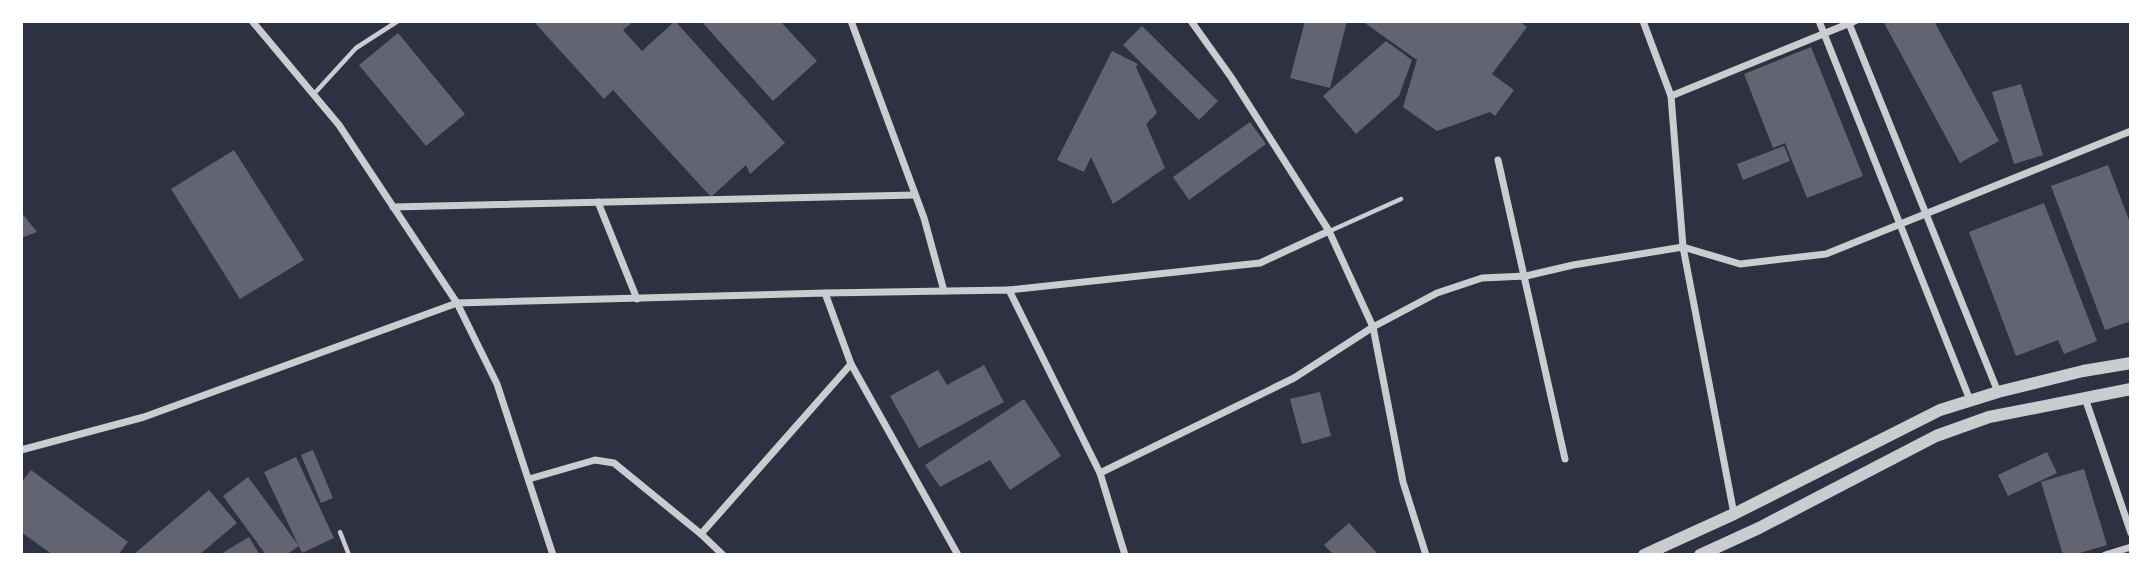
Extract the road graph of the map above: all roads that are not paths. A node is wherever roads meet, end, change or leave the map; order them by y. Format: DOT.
graph roads {
  1 [pos="252,21"];
  2 [pos="397,21"];
  3 [pos="850,21"];
  4 [pos="1191,21"];
  5 [pos="1643,21"];
  6 [pos="1819,21"];
  7 [pos="1851,22"];
  8 [pos="1824,33"];
  9 [pos="313,95"];
  10 [pos="1671,96"];
  11 [pos="2131,131"];
  12 [pos="1498,160"];
  13 [pos="915,195"];
  14 [pos="1401,199"];
  15 [pos="598,202"];
  16 [pos="393,207"];
  17 [pos="1926,214"];
  18 [pos="1900,224"];
  19 [pos="1329,232"];
  20 [pos="1683,247"];
  21 [pos="1526,276"];
  22 [pos="1009,290"];
  23 [pos="944,291"];
  24 [pos="825,292"];
  25 [pos="637,299"];
  26 [pos="457,303"];
  27 [pos="1373,327"];
  28 [pos="2131,363"];
  29 [pos="851,364"];
  30 [pos="2131,389"];
  31 [pos="1998,392"];
  32 [pos="2084,397"];
  33 [pos="1970,400"];
  34 [pos="21,450"];
  35 [pos="1565,458"];
  36 [pos="1100,473"];
  37 [pos="529,479"];
  38 [pos="1734,514"];
  39 [pos="341,532"];
  40 [pos="2131,533"];
  41 [pos="701,534"];
  42 [pos="2131,547"];
  43 [pos="1705,554"];
  44 [pos="349,555"];
  45 [pos="553,555"];
  46 [pos="723,555"];
  47 [pos="958,555"];
  48 [pos="1125,555"];
  49 [pos="1426,555"];
  50 [pos="1644,555"];
  51 [pos="2105,555"];
  1 -- 9 [label="street"];
  2 -- 9 [label="lane"];
  3 -- 13 [label="street"];
  4 -- 19 [label="street"];
  5 -- 10 [label="street"];
  6 -- 8 [label="street"];
  7 -- 8 [label="street"];
  7 -- 17 [label="street"];
  8 -- 10 [label="street"];
  8 -- 18 [label="street"];
  9 -- 16 [label="street"];
  10 -- 20 [label="street"];
  11 -- 17 [label="street"];
  12 -- 21 [label="street"];
  13 -- 15 [label="street"];
  13 -- 23 [label="street"];
  14 -- 19 [label="lane"];
  15 -- 16 [label="street"];
  15 -- 25 [label="street"];
  16 -- 26 [label="street"];
  17 -- 18 [label="street"];
  17 -- 31 [label="street"];
  18 -- 20 [label="street"];
  18 -- 33 [label="street"];
  19 -- 22 [label="street"];
  19 -- 27 [label="street"];
  20 -- 21 [label="street"];
  20 -- 38 [label="street"];
  21 -- 27 [label="street"];
  21 -- 35 [label="street"];
  22 -- 23 [label="street"];
  22 -- 36 [label="street"];
  23 -- 24 [label="street"];
  24 -- 25 [label="street"];
  24 -- 29 [label="street"];
  25 -- 26 [label="street"];
  26 -- 34 [label="street"];
  26 -- 37 [label="street"];
  27 -- 36 [label="street"];
  27 -- 49 [label="street"];
  28 -- 31 [label="street"];
  29 -- 41 [label="street"];
  29 -- 47 [label="street"];
  30 -- 32 [label="street"];
  31 -- 33 [label="street"];
  32 -- 40 [label="street"];
  32 -- 43 [label="street"];
  33 -- 38 [label="street"];
  36 -- 48 [label="street"];
  37 -- 41 [label="street"];
  37 -- 45 [label="street"];
  38 -- 50 [label="street"];
  39 -- 44 [label="lane"];
  41 -- 46 [label="street"];
  42 -- 51 [label="street"];
}
